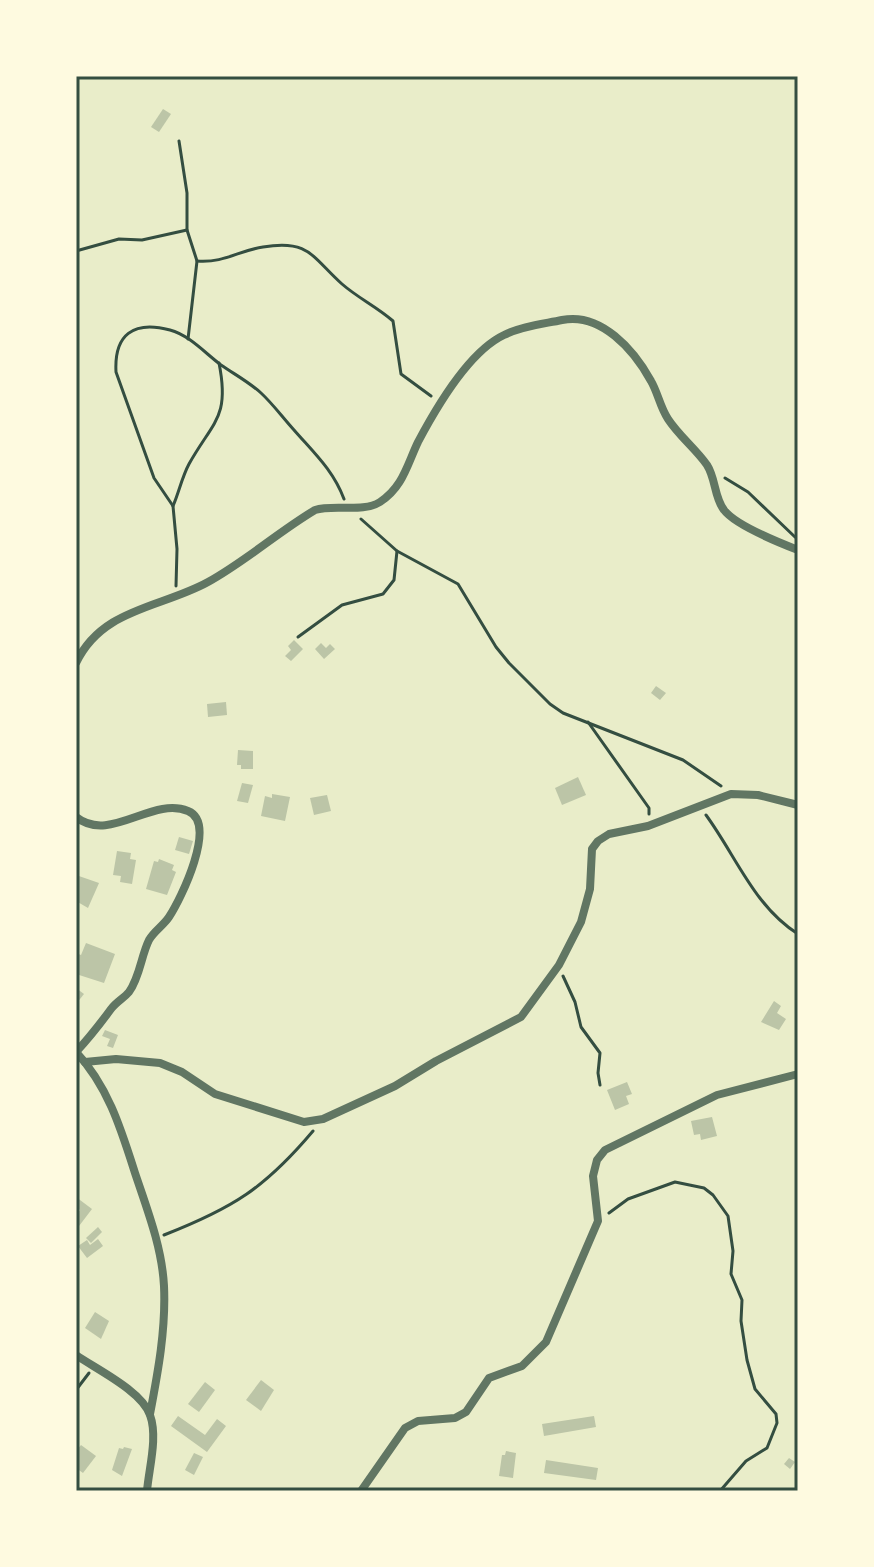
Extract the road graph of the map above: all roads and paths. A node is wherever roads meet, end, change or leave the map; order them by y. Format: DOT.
graph roads {
  1 [pos="179,141"];
  2 [pos="187,230"];
  3 [pos="76,251"];
  4 [pos="197,261"];
  5 [pos="188,339"];
  6 [pos="219,363"];
  7 [pos="441,402"];
  8 [pos="708,467"];
  9 [pos="173,506"];
  10 [pos="347,507"];
  11 [pos="798,541"];
  12 [pos="798,550"];
  13 [pos="397,551"];
  14 [pos="176,596"];
  15 [pos="298,637"];
  16 [pos="76,663"];
  17 [pos="588,722"];
  18 [pos="731,794"];
  19 [pos="698,804"];
  20 [pos="798,805"];
  21 [pos="76,817"];
  22 [pos="648,826"];
  23 [pos="798,934"];
  24 [pos="559,965"];
  25 [pos="76,1052"];
  26 [pos="85,1062"];
  27 [pos="798,1074"];
  28 [pos="600,1085"];
  29 [pos="323,1119"];
  30 [pos="598,1221"];
  31 [pos="156,1238"];
  32 [pos="76,1355"];
  33 [pos="93,1367"];
  34 [pos="76,1390"];
  35 [pos="150,1414"];
  36 [pos="147,1491"];
  37 [pos="361,1491"];
  38 [pos="720,1491"];
  1 -- 2 [label="path"];
  2 -- 3 [label="path"];
  2 -- 4 [label="path"];
  4 -- 5 [label="path"];
  4 -- 7 [label="path"];
  5 -- 6 [label="path"];
  5 -- 9 [label="path"];
  6 -- 9 [label="path"];
  6 -- 10 [label="path"];
  7 -- 8 [label="street"];
  7 -- 10 [label="street"];
  8 -- 11 [label="path"];
  8 -- 12 [label="street"];
  9 -- 14 [label="path"];
  10 -- 13 [label="path"];
  10 -- 14 [label="street"];
  13 -- 15 [label="path"];
  13 -- 17 [label="path"];
  14 -- 16 [label="street"];
  17 -- 18 [label="path"];
  17 -- 22 [label="path"];
  18 -- 19 [label="street"];
  18 -- 20 [label="street"];
  19 -- 22 [label="street"];
  19 -- 23 [label="path"];
  21 -- 25 [label="street"];
  22 -- 24 [label="street"];
  24 -- 28 [label="path"];
  24 -- 29 [label="street"];
  25 -- 26 [label="street"];
  26 -- 29 [label="street"];
  26 -- 31 [label="street"];
  27 -- 30 [label="street"];
  29 -- 31 [label="path"];
  30 -- 37 [label="street"];
  30 -- 38 [label="path"];
  31 -- 35 [label="street"];
  32 -- 33 [label="street"];
  33 -- 34 [label="path"];
  33 -- 35 [label="street"];
  35 -- 36 [label="street"];
}
